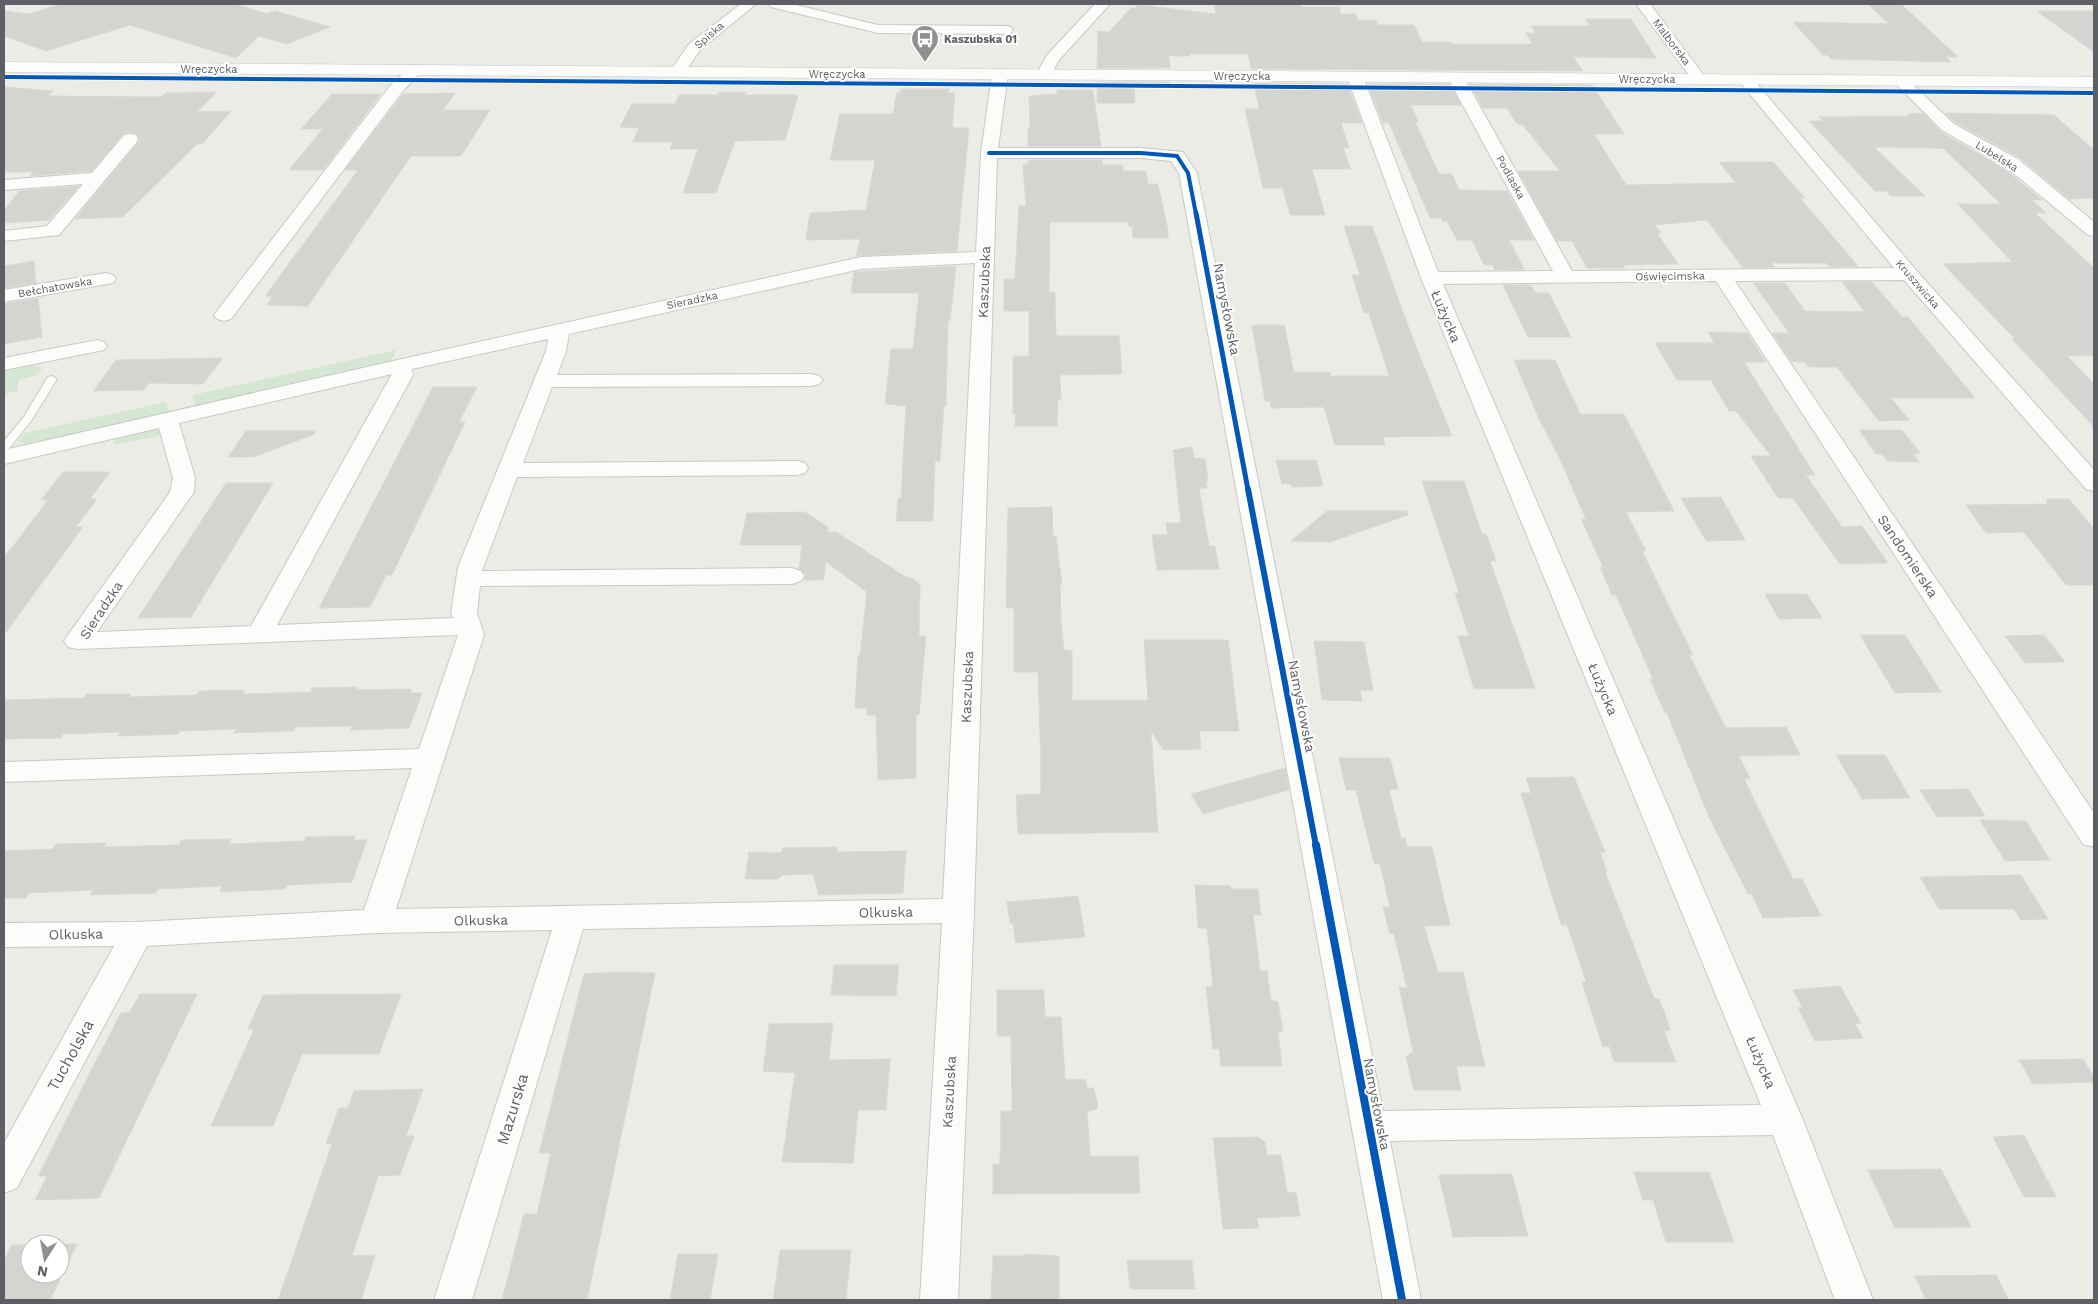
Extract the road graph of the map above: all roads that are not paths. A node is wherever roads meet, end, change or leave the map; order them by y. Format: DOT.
graph roads {
  1 [pos="749,4"];
  2 [pos="776,4"];
  3 [pos="1103,4"];
  4 [pos="1643,4"];
  5 [pos="1006,30"];
  6 [pos="4,67"];
  7 [pos="415,70"];
  8 [pos="677,73"];
  9 [pos="1000,74"];
  10 [pos="1044,75"];
  11 [pos="1355,77"];
  12 [pos="1456,78"];
  13 [pos="1700,80"];
  14 [pos="1746,80"];
  15 [pos="1900,81"];
  16 [pos="2094,83"];
  17 [pos="130,139"];
  18 [pos="989,154"];
  19 [pos="98,178"];
  20 [pos="4,185"];
  21 [pos="2094,231"];
  22 [pos="4,236"];
  23 [pos="985,257"];
  24 [pos="1909,274"];
  25 [pos="1721,276"];
  26 [pos="1566,277"];
  27 [pos="1431,278"];
  28 [pos="106,279"];
  29 [pos="4,296"];
  30 [pos="224,315"];
  31 [pos="559,330"];
  32 [pos="97,346"];
  33 [pos="4,364"];
  34 [pos="402,365"];
  35 [pos="52,379"];
  36 [pos="812,380"];
  37 [pos="544,381"];
  38 [pos="168,419"];
  39 [pos="4,448"];
  40 [pos="4,458"];
  41 [pos="796,468"];
  42 [pos="508,470"];
  43 [pos="2094,484"];
  44 [pos="792,576"];
  45 [pos="468,579"];
  46 [pos="467,626"];
  47 [pos="260,633"];
  48 [pos="430,758"];
  49 [pos="4,772"];
  50 [pos="2094,836"];
  51 [pos="958,911"];
  52 [pos="570,918"];
  53 [pos="376,921"];
  54 [pos="137,934"];
  55 [pos="4,935"];
  56 [pos="1785,1120"];
  57 [pos="1369,1126"];
  58 [pos="4,1177"];
  59 [pos="453,1300"];
  60 [pos="939,1300"];
  61 [pos="1402,1300"];
  62 [pos="1854,1300"];
  1 -- 8 [label="street, Spiska"];
  2 -- 5 [label="street"];
  3 -- 10 [label="street"];
  4 -- 13 [label="street, Malborska"];
  6 -- 7 [label="main road, Wręczycka"];
  7 -- 8 [label="main road, Wręczycka"];
  7 -- 30 [label="street"];
  8 -- 9 [label="main road, Wręczycka"];
  9 -- 10 [label="main road, Wręczycka"];
  9 -- 18 [label="street, Kaszubska"];
  10 -- 11 [label="main road, Wręczycka"];
  11 -- 12 [label="main road, Wręczycka"];
  11 -- 27 [label="street, Łużycka"];
  12 -- 13 [label="main road, Wręczycka"];
  12 -- 26 [label="street, Podlaska"];
  13 -- 14 [label="main road, Wręczycka"];
  14 -- 15 [label="main road, Wręczycka"];
  14 -- 24 [label="street, Kruszwicka"];
  15 -- 16 [label="main road, Wręczycka"];
  15 -- 21 [label="street, Lubelska"];
  17 -- 19 [label="street"];
  18 -- 23 [label="street, Kaszubska"];
  18 -- 57 [label="street, Namysłowska"];
  19 -- 20 [label="street"];
  19 -- 22 [label="street"];
  23 -- 31 [label="street, Sieradzka"];
  23 -- 51 [label="street, Kaszubska"];
  24 -- 25 [label="street, Oświęcimska"];
  24 -- 43 [label="street, Kruszwicka"];
  25 -- 26 [label="street, Oświęcimska"];
  25 -- 50 [label="street, Sandomierska"];
  26 -- 27 [label="street, Oświęcimska"];
  27 -- 56 [label="street, Łużycka"];
  28 -- 29 [label="street, Bełchatowska"];
  31 -- 34 [label="street, Sieradzka"];
  31 -- 37 [label="street"];
  32 -- 33 [label="street"];
  34 -- 38 [label="street, Sieradzka"];
  34 -- 47 [label="street"];
  35 -- 39 [label="lane"];
  36 -- 37 [label="street"];
  37 -- 42 [label="street"];
  38 -- 40 [label="street, Sieradzka"];
  38 -- 47 [label="street, Sieradzka"];
  41 -- 42 [label="street"];
  42 -- 45 [label="street"];
  44 -- 45 [label="street"];
  45 -- 46 [label="street"];
  46 -- 47 [label="street, Sieradzka"];
  46 -- 48 [label="street"];
  48 -- 49 [label="street"];
  48 -- 53 [label="street"];
  51 -- 52 [label="street, Olkuska"];
  51 -- 60 [label="street, Kaszubska"];
  52 -- 53 [label="street, Olkuska"];
  52 -- 59 [label="street, Mazurska"];
  53 -- 54 [label="street, Olkuska"];
  54 -- 55 [label="street, Olkuska"];
  54 -- 58 [label="street, Tucholska"];
  56 -- 57 [label="street"];
  56 -- 62 [label="street, Łużycka"];
  57 -- 61 [label="street, Namysłowska"];
}
